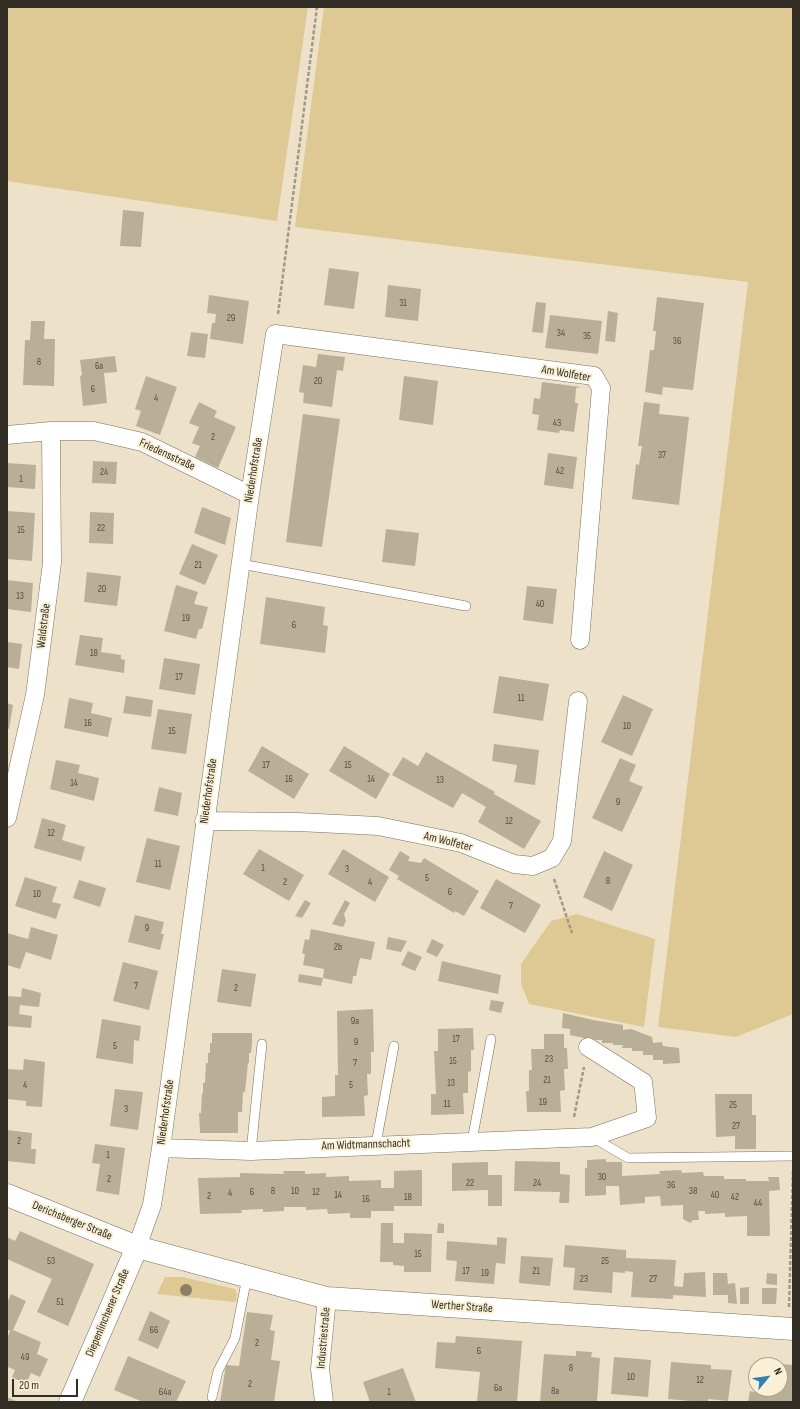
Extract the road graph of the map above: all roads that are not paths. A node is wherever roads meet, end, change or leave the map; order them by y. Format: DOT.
graph roads {
  1 [pos="275,334"];
  2 [pos="51,431"];
  3 [pos="7,435"];
  4 [pos="250,495"];
  5 [pos="241,564"];
  6 [pos="466,606"];
  7 [pos="580,640"];
  8 [pos="578,701"];
  9 [pos="7,818"];
  10 [pos="204,821"];
  11 [pos="491,1039"];
  12 [pos="262,1044"];
  13 [pos="394,1046"];
  14 [pos="588,1047"];
  15 [pos="592,1137"];
  16 [pos="472,1141"];
  17 [pos="376,1144"];
  18 [pos="161,1148"];
  19 [pos="251,1151"];
  20 [pos="793,1156"];
  21 [pos="7,1195"];
  22 [pos="137,1247"];
  23 [pos="247,1277"];
  24 [pos="327,1298"];
  25 [pos="791,1329"];
  26 [pos="212,1397"];
  27 [pos="70,1402"];
  28 [pos="324,1402"];
  1 -- 4 [label="street, Niederhofstraße"];
  1 -- 7 [label="street, Am Wolfeter"];
  2 -- 3 [label="street, Friedensstraße"];
  2 -- 4 [label="street, Friedensstraße"];
  2 -- 9 [label="street, Waldstraße"];
  4 -- 5 [label="street, Niederhofstraße"];
  5 -- 6 [label="lane"];
  5 -- 10 [label="street, Niederhofstraße"];
  8 -- 10 [label="street, Am Wolfeter"];
  10 -- 18 [label="street, Niederhofstraße"];
  11 -- 16 [label="lane"];
  12 -- 19 [label="lane"];
  13 -- 17 [label="lane"];
  14 -- 15 [label="street, Am Widtmannschacht"];
  15 -- 16 [label="street, Am Widtmannschacht"];
  15 -- 20 [label="lane"];
  16 -- 17 [label="street, Am Widtmannschacht"];
  17 -- 19 [label="street, Am Widtmannschacht"];
  18 -- 19 [label="street, Am Widtmannschacht"];
  18 -- 22 [label="street, Niederhofstraße"];
  21 -- 22 [label="street, Derichsberger Straße"];
  22 -- 23 [label="street, Werther Straße"];
  22 -- 27 [label="street, Diepenlinchener Straße"];
  23 -- 24 [label="street, Werther Straße"];
  23 -- 26 [label="lane"];
  24 -- 25 [label="street, Werther Straße"];
  24 -- 28 [label="street, Industriestraße"];
}
